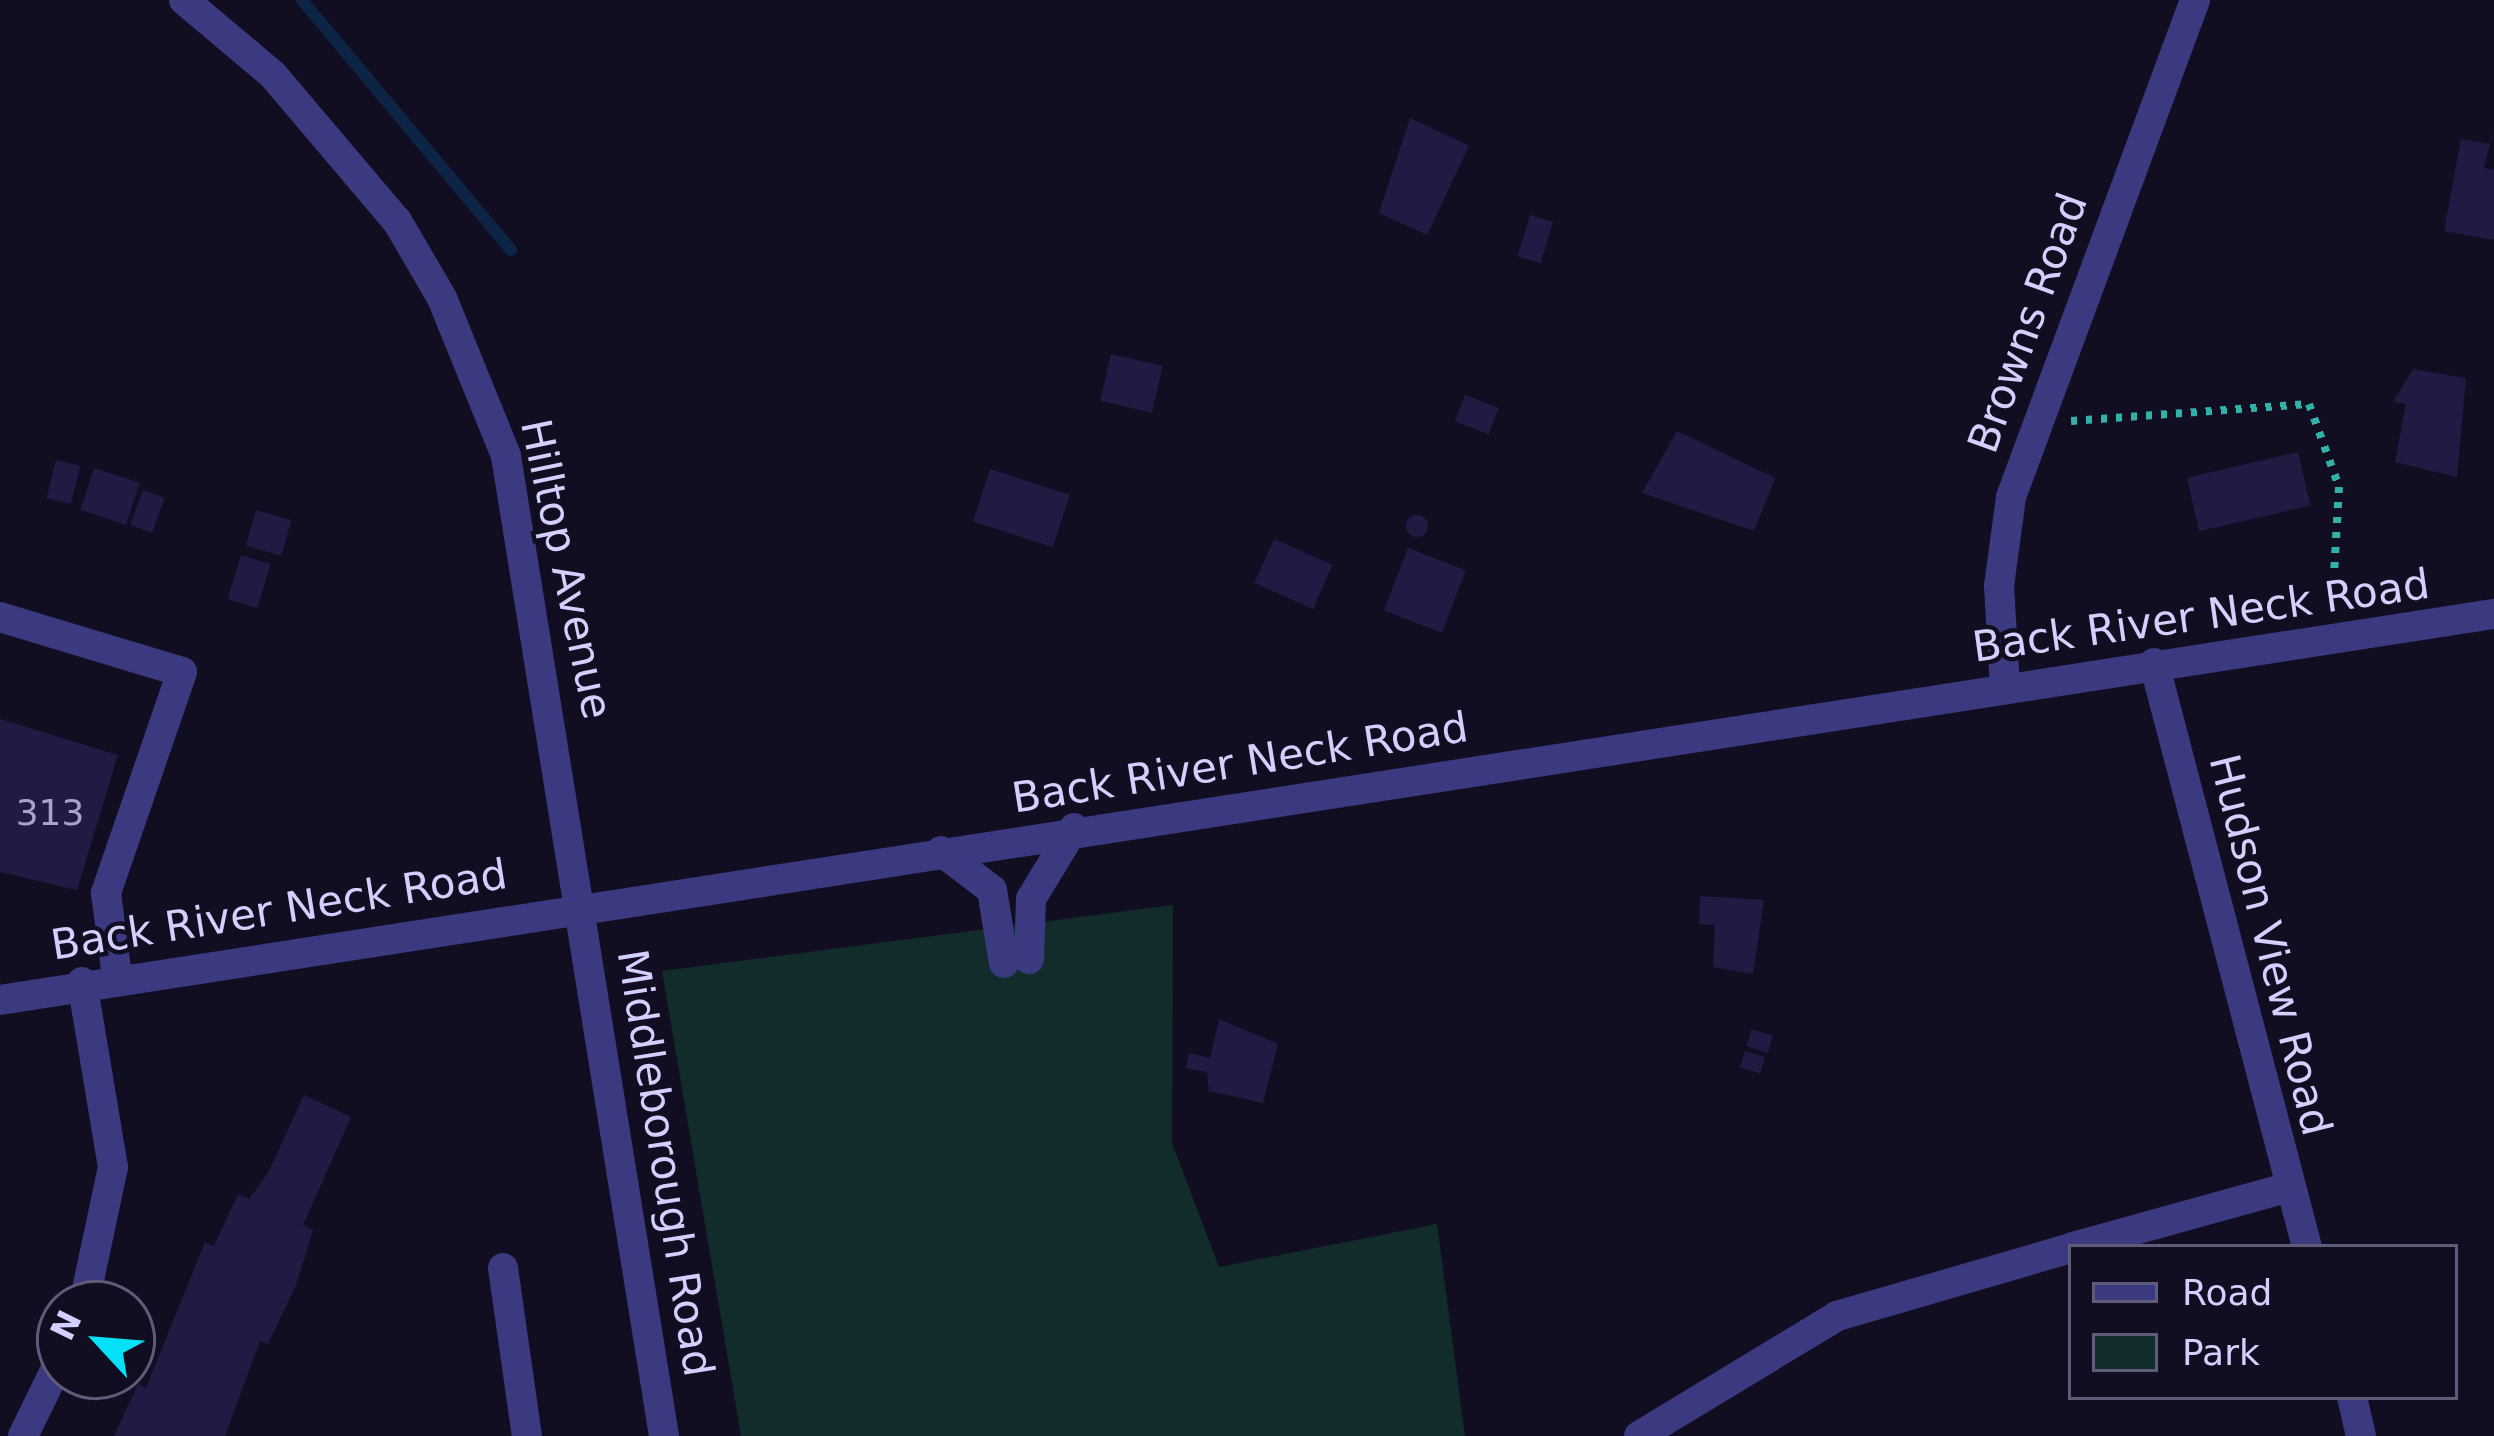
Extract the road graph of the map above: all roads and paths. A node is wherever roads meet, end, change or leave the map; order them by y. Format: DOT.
graph roads {
  1 [pos="184,0"];
  2 [pos="2195,0"];
  3 [pos="2032,424"];
  4 [pos="2494,614"];
  5 [pos="0,617"];
  6 [pos="2329,639"];
  7 [pos="2154,663"];
  8 [pos="2005,687"];
  9 [pos="1074,828"];
  10 [pos="941,851"];
  11 [pos="582,903"];
  12 [pos="117,977"];
  13 [pos="82,982"];
  14 [pos="0,1000"];
  15 [pos="2289,1187"];
  16 [pos="2083,1244"];
  17 [pos="2306,1244"];
  18 [pos="2068,1248"];
  19 [pos="503,1268"];
  20 [pos="89,1280"];
  21 [pos="41,1400"];
  22 [pos="2352,1400"];
  23 [pos="23,1436"];
  24 [pos="527,1436"];
  25 [pos="664,1436"];
  26 [pos="1639,1436"];
  27 [pos="2361,1436"];
  1 -- 11 [label="street, Hilltop Avenue"];
  2 -- 3 [label="street, Browns Road"];
  3 -- 6 [label="path"];
  3 -- 8 [label="street, Browns Road"];
  4 -- 6 [label="street, Back River Neck Road"];
  5 -- 12 [label="street"];
  6 -- 7 [label="street, Back River Neck Road"];
  7 -- 8 [label="street, Back River Neck Road"];
  7 -- 15 [label="street, Hudson View Road"];
  8 -- 9 [label="street, Back River Neck Road"];
  9 -- 10 [label="street, Back River Neck Road"];
  9 -- 10 [label="street"];
  10 -- 11 [label="street, Back River Neck Road"];
  11 -- 12 [label="street, Back River Neck Road"];
  11 -- 25 [label="street, Middleborough Road"];
  12 -- 13 [label="street, Back River Neck Road"];
  13 -- 14 [label="street, Back River Neck Road"];
  13 -- 20 [label="street"];
  15 -- 16 [label="street"];
  15 -- 17 [label="street, Hudson View Road"];
  18 -- 26 [label="street"];
  19 -- 24 [label="street"];
  21 -- 23 [label="street"];
  22 -- 27 [label="street"];
}
